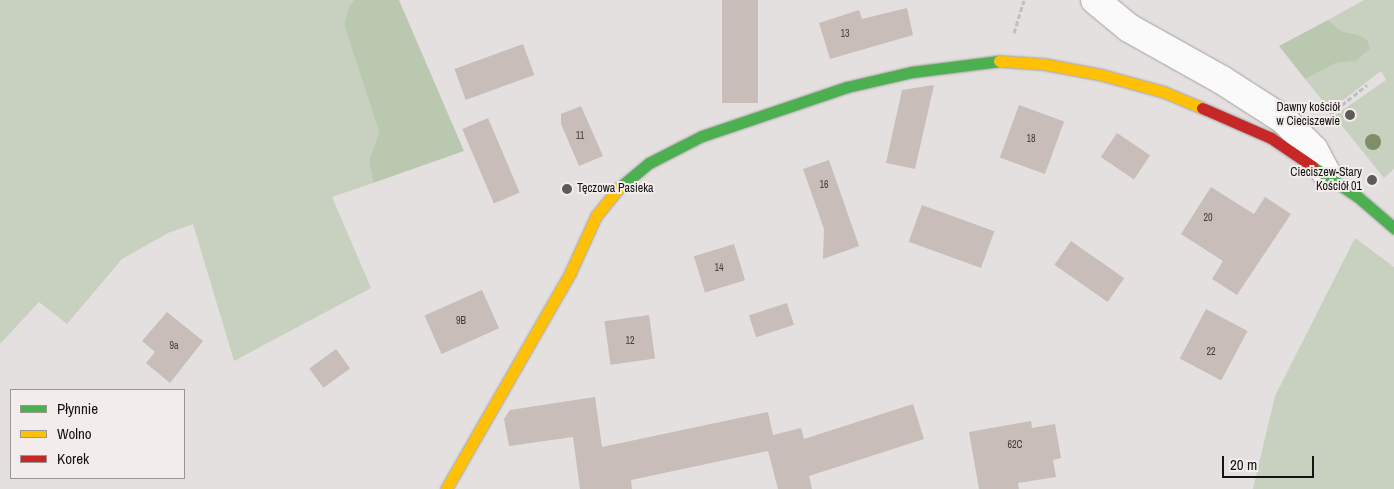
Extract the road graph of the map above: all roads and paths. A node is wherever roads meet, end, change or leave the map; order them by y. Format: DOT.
graph roads {
  1 [pos="1095,0"];
  2 [pos="1367,85"];
  3 [pos="1332,112"];
  4 [pos="1326,174"];
  5 [pos="1394,228"];
  6 [pos="446,489"];
  1 -- 4 [label="street"];
  2 -- 3 [label="path"];
  4 -- 5 [label="street"];
  4 -- 6 [label="street"];
}
